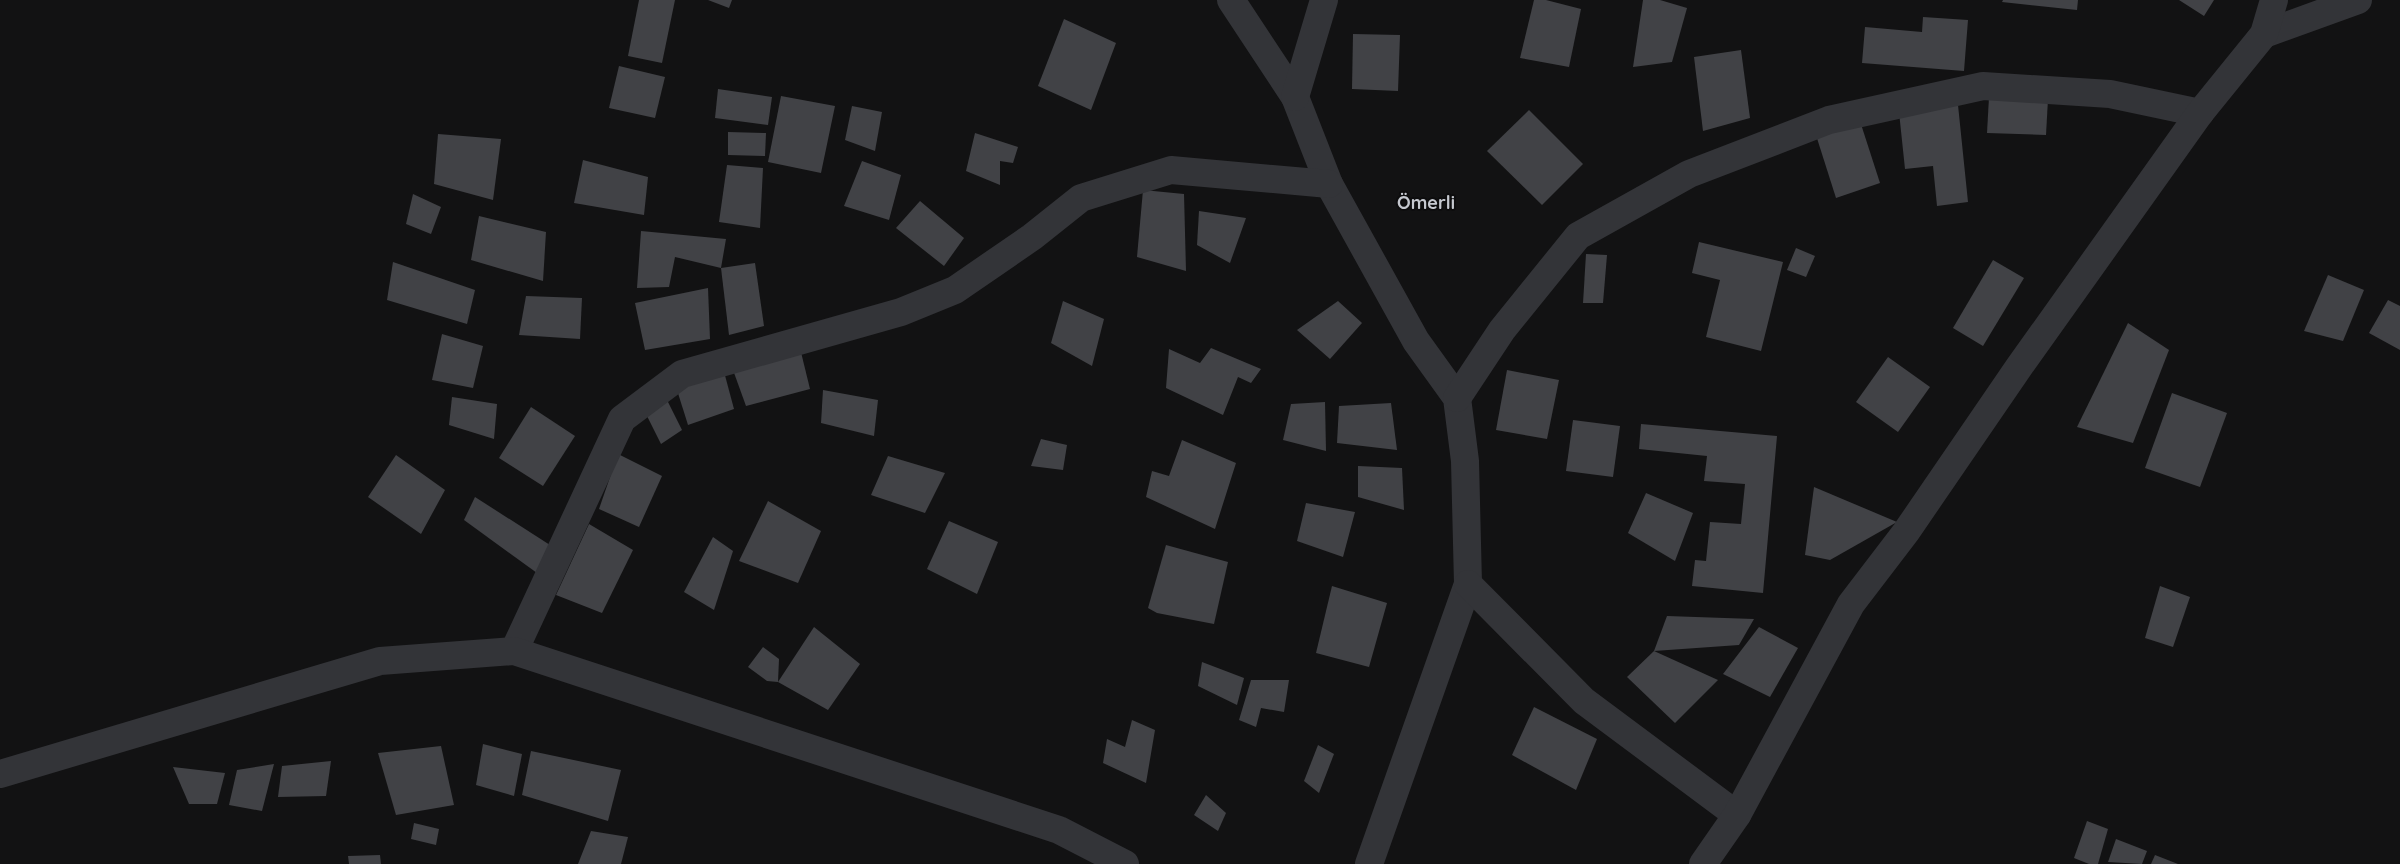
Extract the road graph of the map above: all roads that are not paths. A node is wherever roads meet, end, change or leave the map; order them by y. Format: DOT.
graph roads {
  1 [pos="1231,0"];
  2 [pos="1324,0"];
  3 [pos="2274,0"];
  4 [pos="2358,0"];
  5 [pos="2264,34"];
  6 [pos="1295,97"];
  7 [pos="2200,113"];
  8 [pos="1329,184"];
  9 [pos="1457,398"];
  10 [pos="1468,584"];
  11 [pos="514,651"];
  12 [pos="0,774"];
  13 [pos="1737,816"];
  14 [pos="1125,864"];
  15 [pos="1368,864"];
  16 [pos="1704,864"];
  1 -- 6 [label="street"];
  2 -- 6 [label="street"];
  3 -- 5 [label="street"];
  4 -- 5 [label="street"];
  5 -- 7 [label="street"];
  6 -- 8 [label="street"];
  7 -- 9 [label="street"];
  7 -- 13 [label="street"];
  8 -- 9 [label="street"];
  8 -- 11 [label="street"];
  9 -- 10 [label="street"];
  10 -- 13 [label="street"];
  10 -- 15 [label="street"];
  11 -- 12 [label="street"];
  11 -- 14 [label="street"];
  13 -- 16 [label="street"];
}
